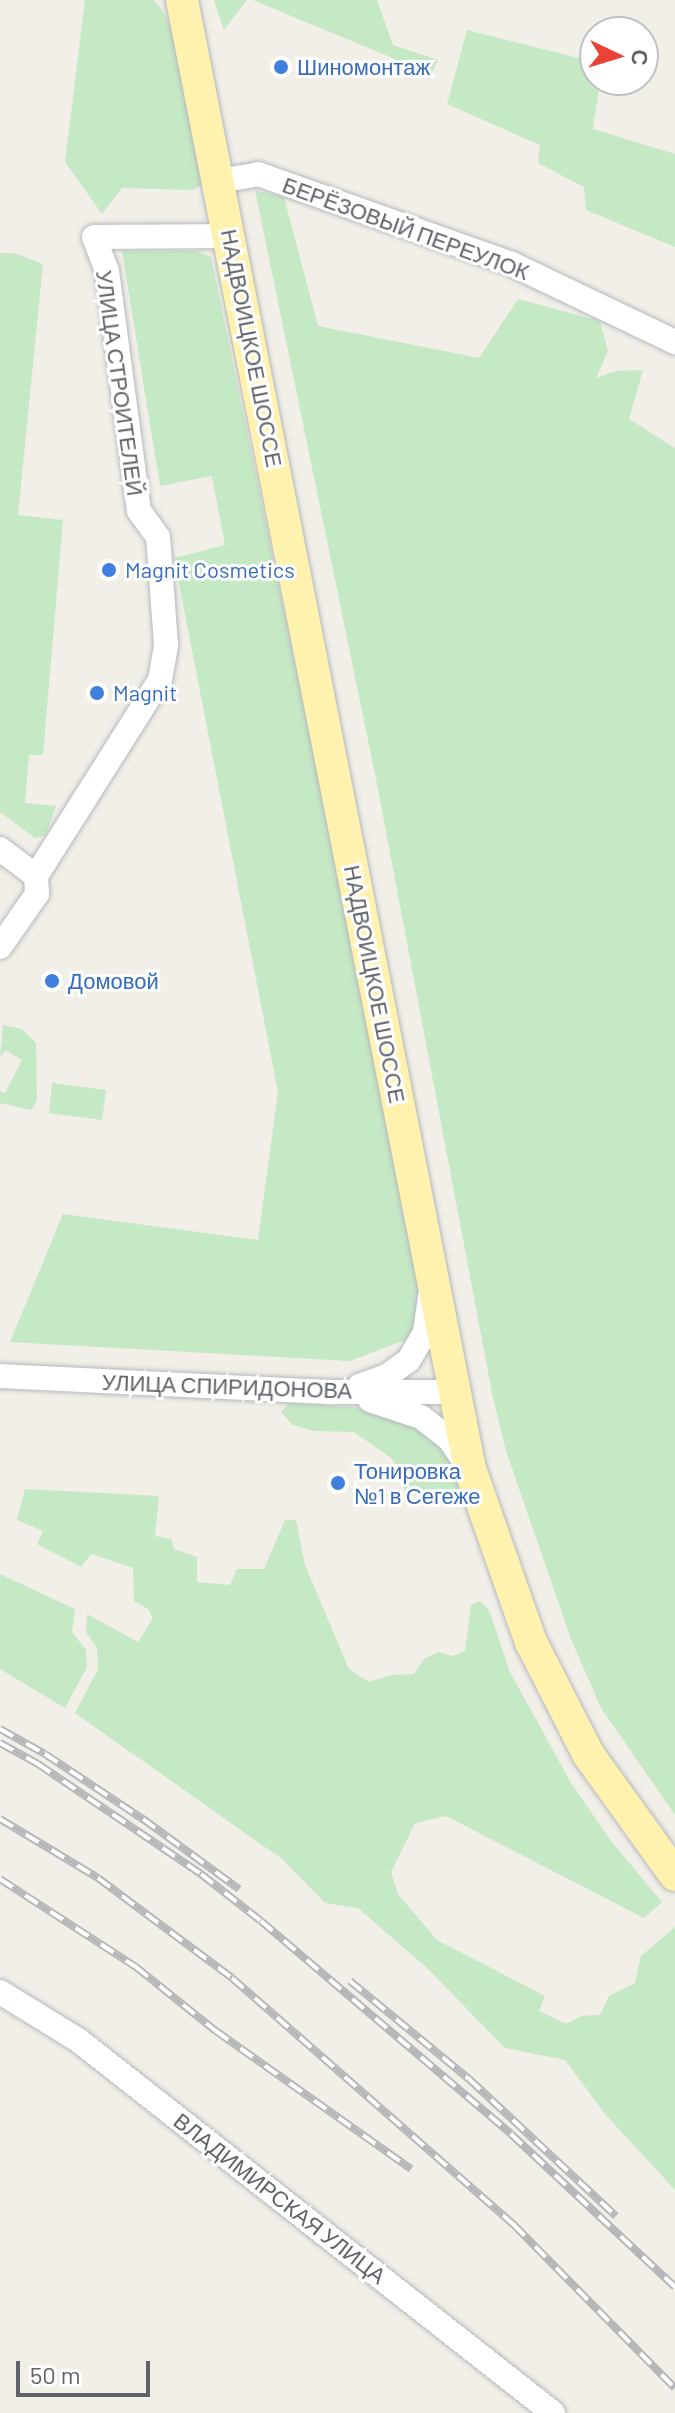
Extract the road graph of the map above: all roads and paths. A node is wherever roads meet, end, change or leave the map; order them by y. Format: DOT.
graph roads {
  1 [pos="182,0"];
  2 [pos="189,0"];
  3 [pos="194,50"];
  4 [pos="220,181"];
  5 [pos="230,236"];
  6 [pos="675,342"];
  7 [pos="0,849"];
  8 [pos="36,876"];
  9 [pos="0,947"];
  10 [pos="429,1261"];
  11 [pos="0,1376"];
  12 [pos="333,1392"];
  13 [pos="453,1392"];
  14 [pos="470,1469"];
  15 [pos="675,1875"];
  16 [pos="0,1992"];
  17 [pos="553,2413"];
  1 -- 3 [label="main road"];
  2 -- 3 [label="main road"];
  3 -- 4 [label="main road, НАДВОИЦКОЕ ШОССЕ"];
  4 -- 5 [label="main road, НАДВОИЦКОЕ ШОССЕ"];
  4 -- 6 [label="street, БЕРЁЗОВЫЙ ПЕРЕУЛОК"];
  5 -- 8 [label="street, УЛИЦА СТРОИТЕЛЕЙ"];
  5 -- 10 [label="main road, НАДВОИЦКОЕ ШОССЕ"];
  7 -- 8 [label="street"];
  8 -- 9 [label="street, УЛИЦА СТРОИТЕЛЕЙ"];
  10 -- 12 [label="street"];
  10 -- 13 [label="main road, НАДВОИЦКОЕ ШОССЕ"];
  11 -- 12 [label="street, УЛИЦА СПИРИДОНОВА"];
  12 -- 13 [label="street, УЛИЦА СПИРИДОНОВА"];
  12 -- 14 [label="street"];
  13 -- 14 [label="main road, НАДВОИЦКОЕ ШОССЕ"];
  14 -- 15 [label="main road, НАДВОИЦКОЕ ШОССЕ"];
  16 -- 17 [label="street, ВЛАДИМИРСКАЯ УЛИЦА"];
}
